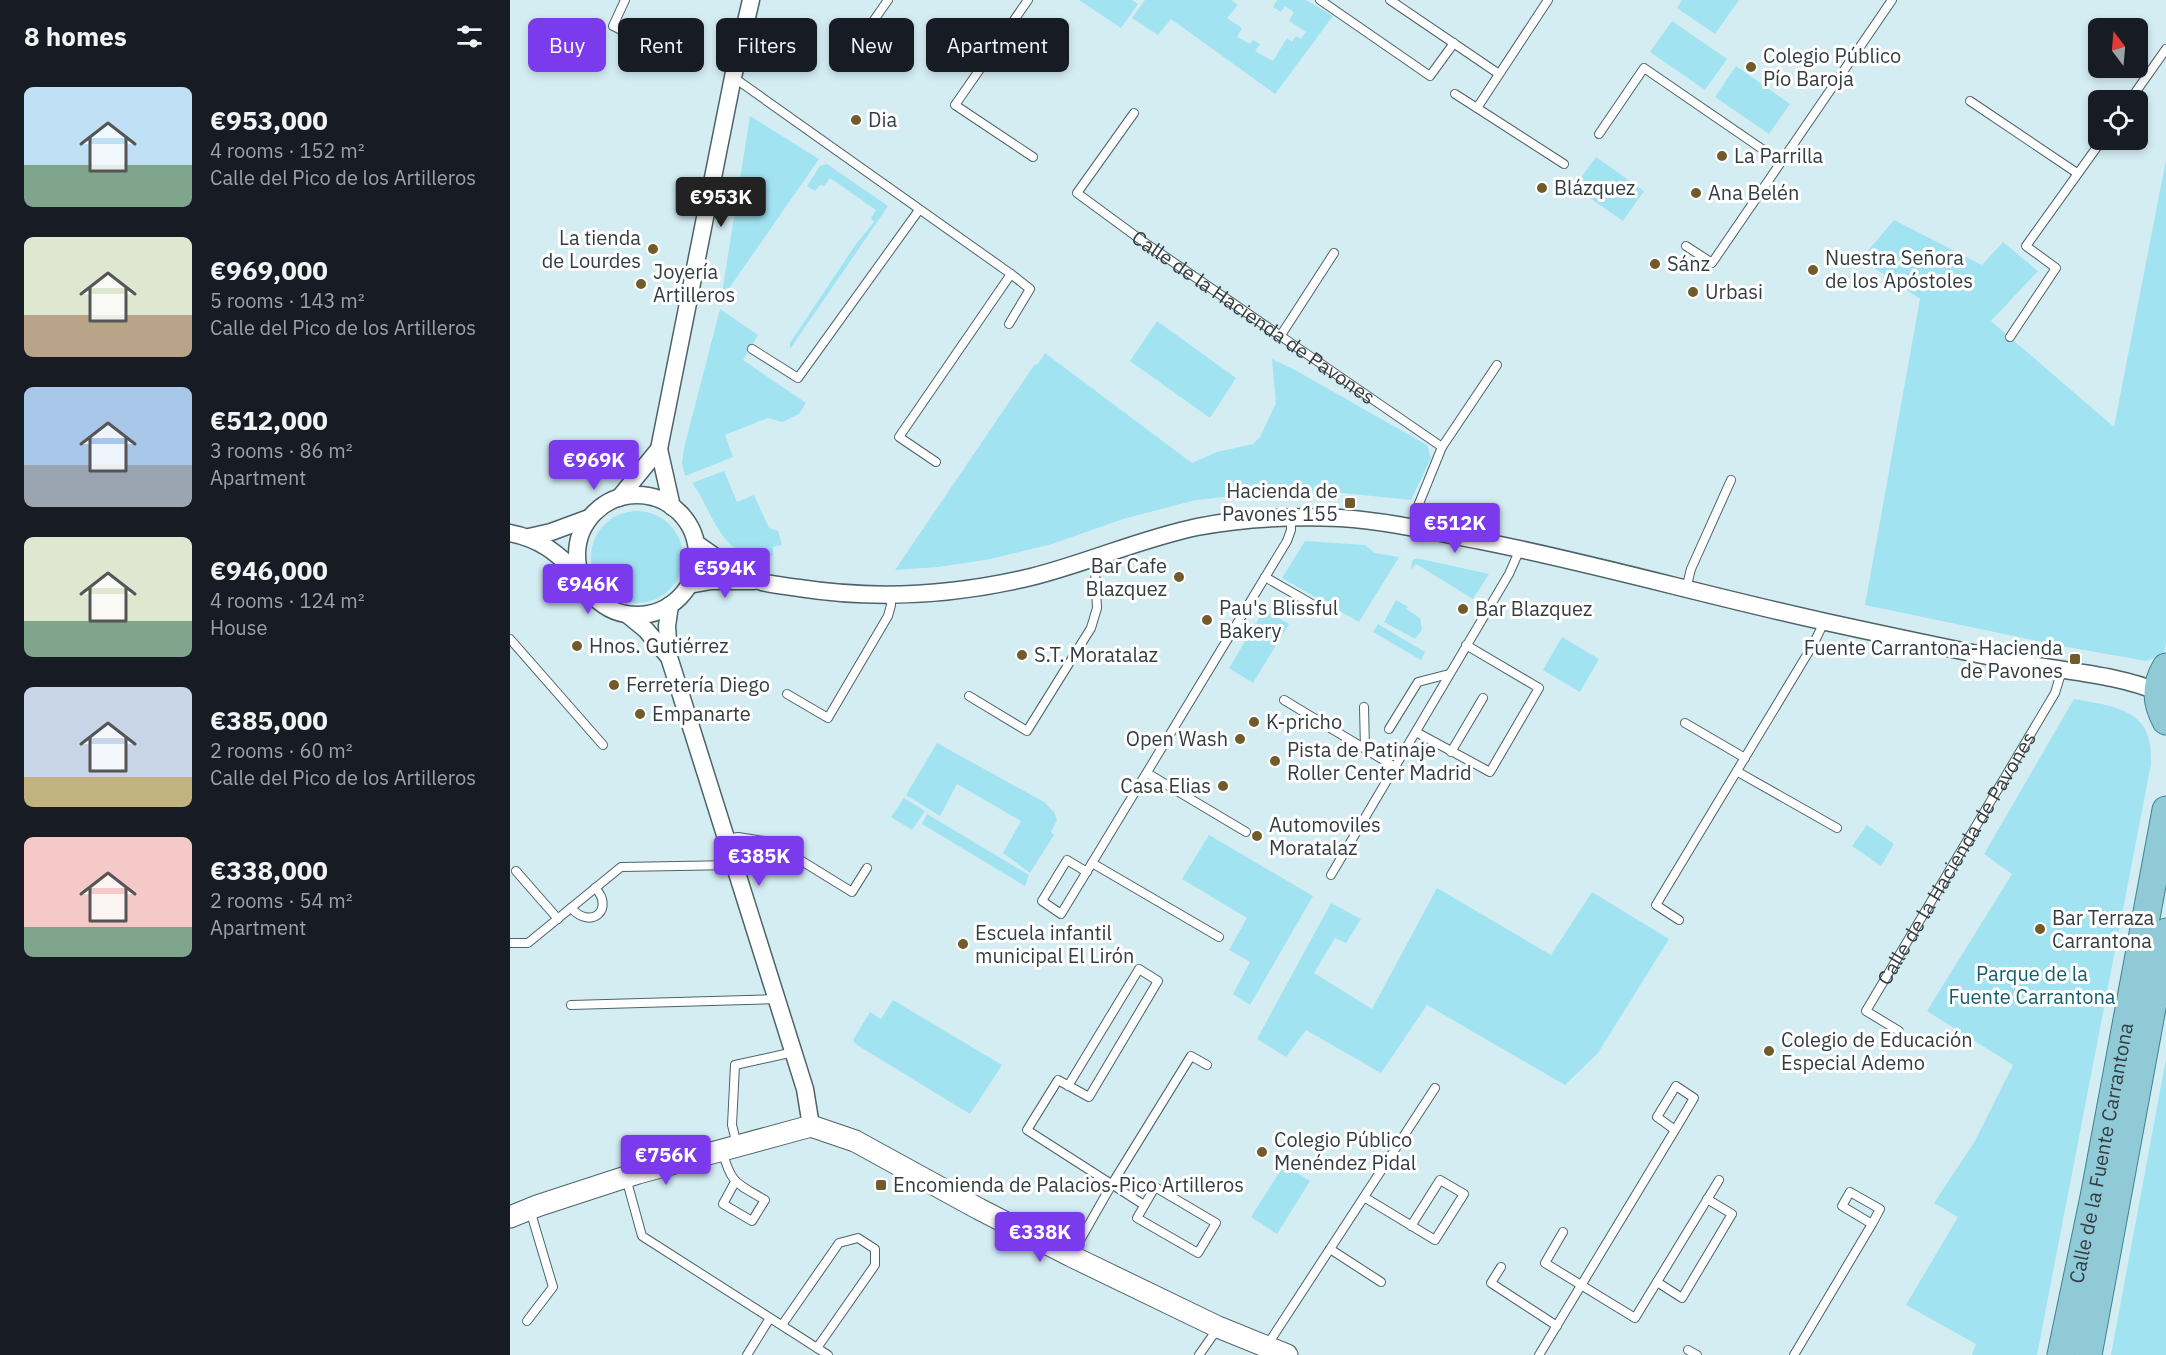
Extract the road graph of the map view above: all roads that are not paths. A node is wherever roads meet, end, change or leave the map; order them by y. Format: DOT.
graph roads {
  1 [pos="625,0"];
  2 [pos="751,0"];
  3 [pos="888,0"];
  4 [pos="1028,0"];
  5 [pos="1320,0"];
  6 [pos="1390,0"];
  7 [pos="1548,0"];
  8 [pos="1892,0"];
  9 [pos="875,18"];
  10 [pos="618,28"];
  11 [pos="1454,43"];
  12 [pos="2166,49"];
  13 [pos="1499,74"];
  14 [pos="733,77"];
  15 [pos="2137,90"];
  16 [pos="1455,94"];
  17 [pos="1970,100"];
  18 [pos="1477,108"];
  19 [pos="1134,113"];
  20 [pos="1599,134"];
  21 [pos="2094,150"];
  22 [pos="1033,157"];
  23 [pos="1781,162"];
  24 [pos="1564,164"];
  25 [pos="2077,173"];
  26 [pos="919,210"];
  27 [pos="1686,246"];
  28 [pos="1334,253"];
  29 [pos="1011,274"];
  30 [pos="1009,324"];
  31 [pos="1281,335"];
  32 [pos="2010,337"];
  33 [pos="752,350"];
  34 [pos="1497,364"];
  35 [pos="1442,447"];
  36 [pos="659,449"];
  37 [pos="936,462"];
  38 [pos="1731,480"];
  39 [pos="619,498"];
  40 [pos="672,507"];
  41 [pos="589,518"];
  42 [pos="1291,518"];
  43 [pos="1413,528"];
  44 [pos="510,533"];
  45 [pos="529,537"];
  46 [pos="697,544"];
  47 [pos="1520,549"];
  48 [pos="1091,558"];
  49 [pos="580,575"];
  50 [pos="1265,577"];
  51 [pos="758,581"];
  52 [pos="689,585"];
  53 [pos="1686,590"];
  54 [pos="891,595"];
  55 [pos="670,605"];
  56 [pos="1319,608"];
  57 [pos="629,616"];
  58 [pos="1824,622"];
  59 [pos="510,639"];
  60 [pos="1466,645"];
  61 [pos="669,657"];
  62 [pos="2062,670"];
  63 [pos="1449,674"];
  64 [pos="2162,679"];
  65 [pos="788,694"];
  66 [pos="969,696"];
  67 [pos="1483,698"];
  68 [pos="1284,700"];
  69 [pos="1364,707"];
  70 [pos="2166,721"];
  71 [pos="1685,723"];
  72 [pos="1389,729"];
  73 [pos="1416,732"];
  74 [pos="603,745"];
  75 [pos="1365,749"];
  76 [pos="1452,752"];
  77 [pos="1745,758"];
  78 [pos="1395,767"];
  79 [pos="1147,772"];
  80 [pos="1738,772"];
  81 [pos="2166,810"];
  82 [pos="1837,828"];
  83 [pos="1246,832"];
  84 [pos="726,839"];
  85 [pos="1092,863"];
  86 [pos="735,865"];
  87 [pos="867,868"];
  88 [pos="516,871"];
  89 [pos="1087,872"];
  90 [pos="1331,874"];
  91 [pos="595,888"];
  92 [pos="571,908"];
  93 [pos="558,919"];
  94 [pos="1679,920"];
  95 [pos="2166,932"];
  96 [pos="1219,938"];
  97 [pos="510,943"];
  98 [pos="777,999"];
  99 [pos="571,1005"];
  100 [pos="1899,1031"];
  101 [pos="794,1052"];
  102 [pos="1207,1065"];
  103 [pos="1068,1086"];
  104 [pos="1435,1088"];
  105 [pos="811,1126"];
  106 [pos="1675,1130"];
  107 [pos="730,1148"];
  108 [pos="626,1177"];
  109 [pos="1719,1180"];
  110 [pos="735,1182"];
  111 [pos="1112,1184"];
  112 [pos="1364,1197"];
  113 [pos="1707,1199"];
  114 [pos="1144,1205"];
  115 [pos="530,1209"];
  116 [pos="510,1217"];
  117 [pos="1872,1224"];
  118 [pos="1411,1226"];
  119 [pos="1563,1232"];
  120 [pos="1330,1249"];
  121 [pos="1071,1256"];
  122 [pos="1501,1267"];
  123 [pos="1381,1282"];
  124 [pos="1657,1282"];
  125 [pos="1581,1286"];
  126 [pos="771,1318"];
  127 [pos="527,1320"];
  128 [pos="782,1325"];
  129 [pos="1557,1326"];
  130 [pos="1218,1327"];
  131 [pos="1266,1347"];
  132 [pos="818,1348"];
  133 [pos="747,1355"];
  134 [pos="828,1355"];
  135 [pos="1199,1355"];
  136 [pos="1287,1355"];
  137 [pos="1539,1355"];
  138 [pos="1794,1355"];
  139 [pos="2061,1355"];
  140 [pos="2088,1355"];
  1 -- 10 [label="lane"];
  2 -- 14 [label="street"];
  3 -- 9 [label="lane"];
  4 -- 22 [label="lane"];
  5 -- 11 [label="lane"];
  6 -- 11 [label="lane"];
  7 -- 13 [label="lane"];
  8 -- 23 [label="lane"];
  11 -- 13 [label="lane"];
  12 -- 15 [label="lane"];
  13 -- 18 [label="lane"];
  14 -- 26 [label="lane"];
  14 -- 36 [label="street"];
  16 -- 18 [label="lane"];
  17 -- 25 [label="lane"];
  18 -- 24 [label="lane"];
  19 -- 31 [label="lane, Calle de la Hacienda de Pavones"];
  20 -- 23 [label="lane"];
  21 -- 25 [label="lane"];
  23 -- 27 [label="lane"];
  25 -- 32 [label="lane"];
  26 -- 29 [label="lane"];
  26 -- 33 [label="lane"];
  28 -- 31 [label="lane"];
  29 -- 30 [label="lane"];
  29 -- 37 [label="lane"];
  31 -- 35 [label="lane, Calle de la Hacienda de Pavones"];
  34 -- 35 [label="lane"];
  35 -- 43 [label="lane"];
  36 -- 39 [label="street"];
  36 -- 40 [label="street"];
  38 -- 53 [label="lane"];
  39 -- 40 [label="street"];
  39 -- 41 [label="street"];
  40 -- 46 [label="street"];
  41 -- 45 [label="street"];
  41 -- 49 [label="street"];
  42 -- 43 [label="street"];
  42 -- 48 [label="street"];
  42 -- 50 [label="lane"];
  43 -- 47 [label="street"];
  44 -- 45 [label="street"];
  45 -- 49 [label="street"];
  46 -- 51 [label="street"];
  46 -- 52 [label="street"];
  47 -- 53 [label="street"];
  47 -- 60 [label="lane"];
  48 -- 54 [label="street"];
  48 -- 66 [label="lane"];
  49 -- 57 [label="street"];
  50 -- 56 [label="lane"];
  50 -- 79 [label="lane"];
  51 -- 52 [label="street"];
  51 -- 54 [label="street"];
  52 -- 55 [label="street"];
  53 -- 58 [label="street"];
  54 -- 65 [label="lane"];
  55 -- 57 [label="street"];
  55 -- 61 [label="street"];
  57 -- 61 [label="street"];
  58 -- 62 [label="street"];
  58 -- 77 [label="lane"];
  59 -- 74 [label="lane"];
  60 -- 63 [label="lane"];
  60 -- 76 [label="lane"];
  61 -- 84 [label="street"];
  62 -- 64 [label="street"];
  62 -- 100 [label="lane, Calle de la Hacienda de Pavones"];
  63 -- 72 [label="lane"];
  63 -- 73 [label="lane"];
  64 -- 70 [label="main road"];
  67 -- 76 [label="lane"];
  68 -- 75 [label="lane"];
  69 -- 75 [label="lane"];
  71 -- 77 [label="lane"];
  73 -- 76 [label="lane"];
  73 -- 78 [label="lane"];
  75 -- 78 [label="lane"];
  77 -- 80 [label="lane"];
  78 -- 90 [label="lane"];
  79 -- 83 [label="lane"];
  79 -- 85 [label="lane"];
  80 -- 82 [label="lane"];
  80 -- 94 [label="lane"];
  81 -- 139 [label="main road, Calle de la Fuente Carrantona"];
  84 -- 86 [label="street"];
  84 -- 87 [label="lane"];
  85 -- 89 [label="lane"];
  85 -- 96 [label="lane"];
  86 -- 91 [label="lane"];
  86 -- 98 [label="street"];
  88 -- 93 [label="lane"];
  89 -- 89 [label="lane"];
  91 -- 92 [label="lane"];
  91 -- 92 [label="lane"];
  92 -- 93 [label="lane"];
  93 -- 97 [label="lane"];
  95 -- 140 [label="main road, Calle de la Fuente Carrantona"];
  98 -- 99 [label="lane"];
  98 -- 101 [label="street"];
  101 -- 105 [label="street"];
  101 -- 107 [label="lane"];
  102 -- 111 [label="lane"];
  103 -- 103 [label="lane"];
  103 -- 111 [label="lane"];
  104 -- 112 [label="lane"];
  105 -- 107 [label="street"];
  105 -- 121 [label="street"];
  106 -- 106 [label="lane"];
  106 -- 125 [label="lane"];
  107 -- 108 [label="street"];
  107 -- 110 [label="lane"];
  108 -- 115 [label="street"];
  108 -- 126 [label="lane"];
  109 -- 113 [label="lane"];
  110 -- 110 [label="lane"];
  111 -- 114 [label="lane"];
  111 -- 121 [label="lane"];
  112 -- 118 [label="lane"];
  112 -- 120 [label="lane"];
  113 -- 124 [label="lane"];
  113 -- 124 [label="lane"];
  114 -- 114 [label="lane"];
  115 -- 116 [label="street"];
  115 -- 127 [label="lane"];
  117 -- 138 [label="lane"];
  118 -- 118 [label="lane"];
  119 -- 125 [label="lane"];
  120 -- 123 [label="lane"];
  120 -- 131 [label="lane"];
  121 -- 130 [label="street"];
  122 -- 129 [label="lane"];
  124 -- 125 [label="lane"];
  125 -- 129 [label="lane"];
  126 -- 128 [label="lane"];
  126 -- 133 [label="lane"];
  128 -- 132 [label="lane"];
  128 -- 132 [label="lane"];
  129 -- 137 [label="lane"];
  130 -- 131 [label="street"];
  130 -- 135 [label="lane"];
  131 -- 136 [label="street"];
  132 -- 134 [label="lane"];
}
